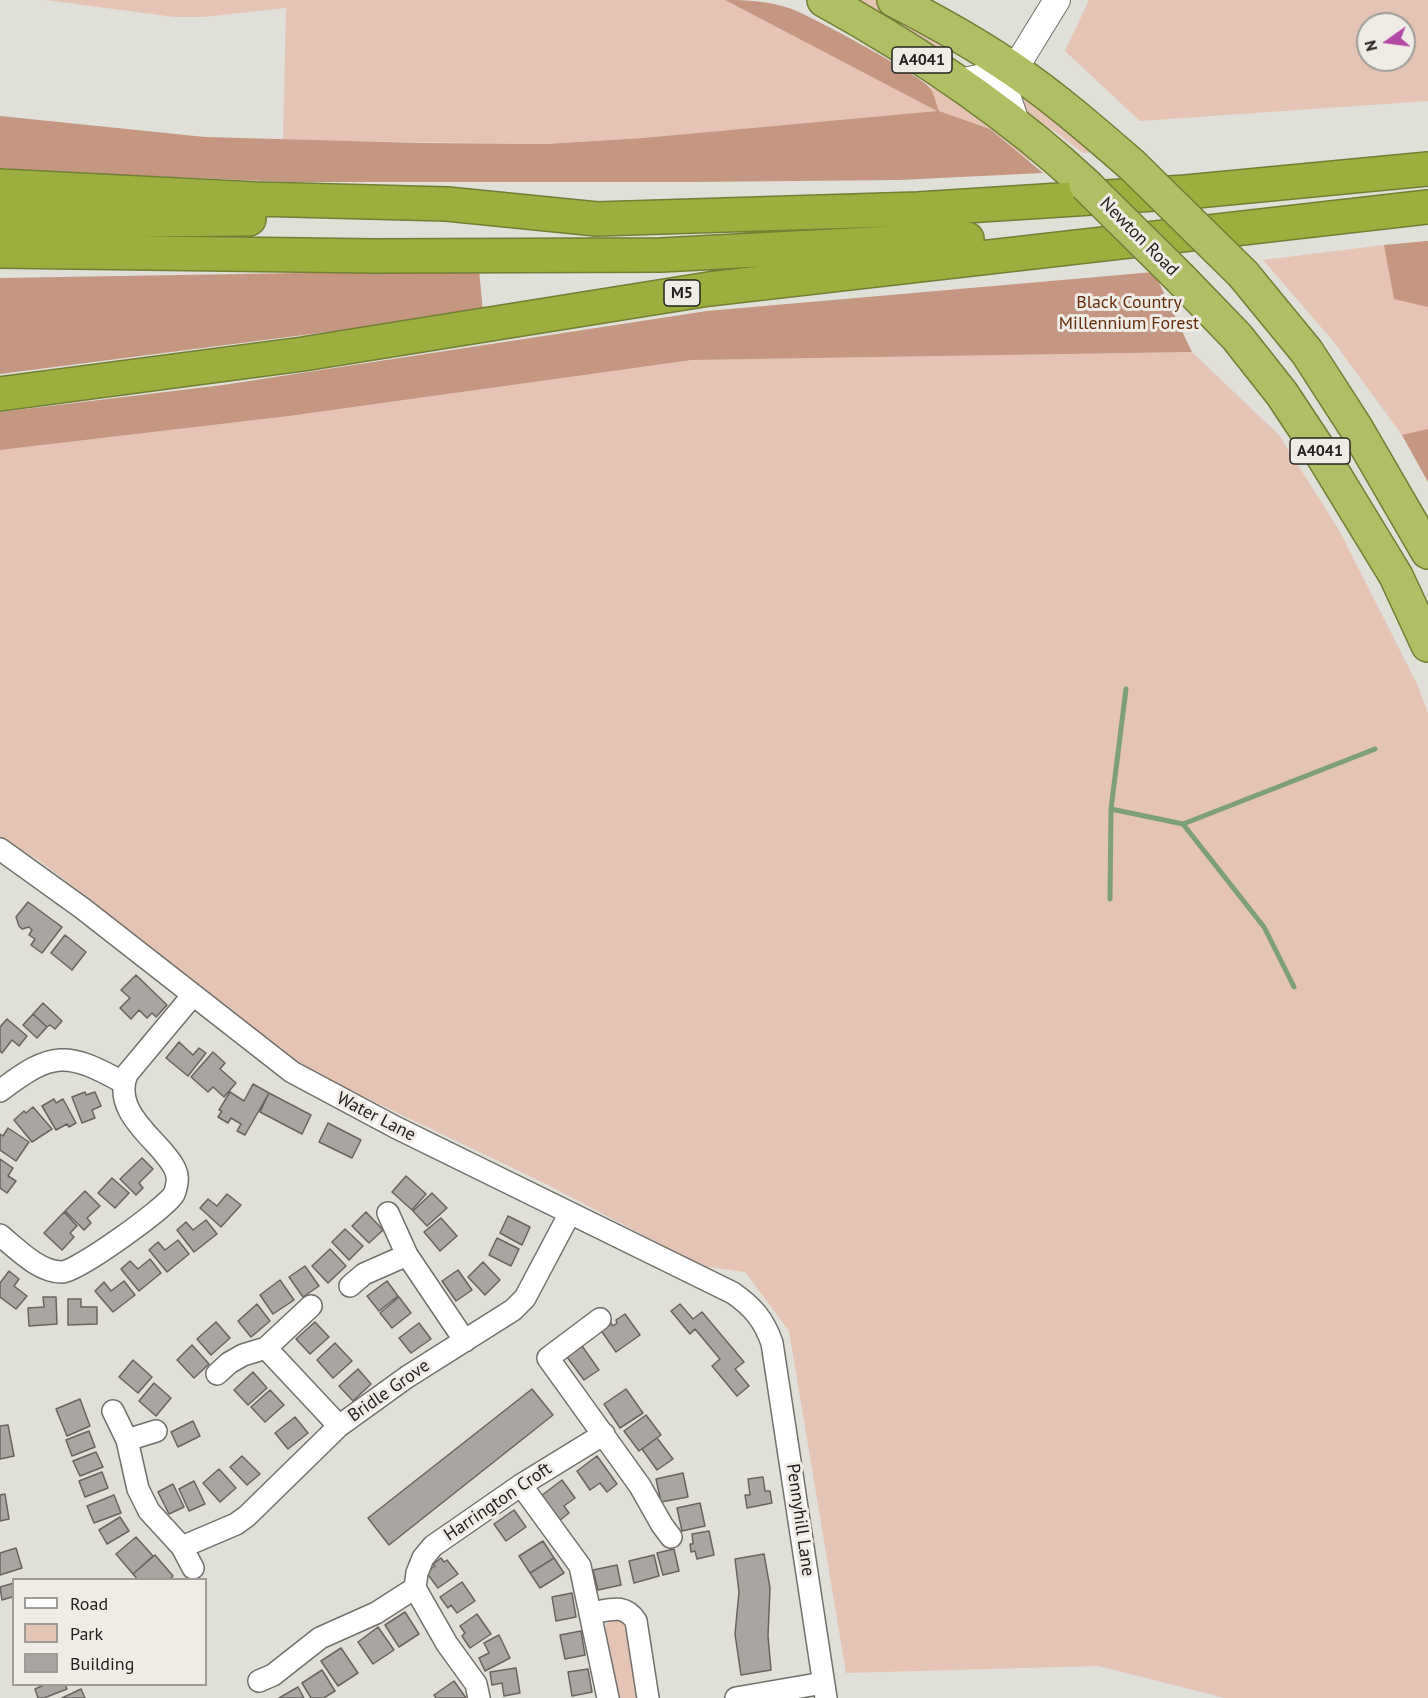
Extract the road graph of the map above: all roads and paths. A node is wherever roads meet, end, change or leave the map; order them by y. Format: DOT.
graph roads {
  1 [pos="824,0"];
  2 [pos="894,0"];
  3 [pos="1057,0"];
  4 [pos="1014,70"];
  5 [pos="956,83"];
  6 [pos="1017,125"];
  7 [pos="1428,169"];
  8 [pos="0,186"];
  9 [pos="1428,207"];
  10 [pos="1367,214"];
  11 [pos="572,217"];
  12 [pos="0,218"];
  13 [pos="0,251"];
  14 [pos="0,394"];
  15 [pos="1428,552"];
  16 [pos="1428,645"];
  17 [pos="0,849"];
  18 [pos="193,995"];
  19 [pos="124,1083"];
  20 [pos="0,1092"];
  21 [pos="388,1213"];
  22 [pos="570,1213"];
  23 [pos="0,1235"];
  24 [pos="407,1255"];
  25 [pos="350,1286"];
  26 [pos="311,1306"];
  27 [pos="600,1319"];
  28 [pos="465,1341"];
  29 [pos="772,1343"];
  30 [pos="267,1348"];
  31 [pos="217,1374"];
  32 [pos="113,1411"];
  33 [pos="339,1426"];
  34 [pos="156,1431"];
  35 [pos="604,1434"];
  36 [pos="127,1440"];
  37 [pos="521,1485"];
  38 [pos="671,1537"];
  39 [pos="182,1547"];
  40 [pos="193,1568"];
  41 [pos="415,1588"];
  42 [pos="591,1613"];
  43 [pos="259,1681"];
  44 [pos="824,1691"];
  45 [pos="479,1698"];
  46 [pos="608,1698"];
  47 [pos="648,1698"];
  48 [pos="736,1698"];
  1 -- 5 [label="highway, Newton Road / A4041"];
  2 -- 4 [label="highway, A4041"];
  3 -- 4 [label="street"];
  4 -- 5 [label="street"];
  4 -- 6 [label="street"];
  4 -- 15 [label="highway, A4041, bridge"];
  5 -- 6 [label="highway, Newton Road / A4041"];
  6 -- 16 [label="highway, Newton Road / A4041, bridge"];
  7 -- 11 [label="highway"];
  8 -- 11 [label="highway"];
  9 -- 10 [label="highway, M5"];
  10 -- 13 [label="highway, M5"];
  10 -- 14 [label="highway, M5"];
  11 -- 12 [label="highway"];
  17 -- 18 [label="street, Water Lane"];
  18 -- 19 [label="street"];
  18 -- 22 [label="street, Water Lane"];
  19 -- 20 [label="street"];
  19 -- 23 [label="street"];
  21 -- 24 [label="street"];
  22 -- 28 [label="street, Bridle Grove"];
  22 -- 29 [label="street, Water Lane"];
  24 -- 25 [label="street"];
  24 -- 28 [label="street"];
  26 -- 30 [label="street"];
  27 -- 35 [label="street"];
  28 -- 33 [label="street, Bridle Grove"];
  29 -- 44 [label="street, Pennyhill Lane"];
  30 -- 31 [label="street"];
  30 -- 33 [label="street"];
  32 -- 36 [label="street"];
  33 -- 39 [label="street, Bridle Grove"];
  34 -- 36 [label="street"];
  35 -- 37 [label="street, Harrington Croft"];
  35 -- 38 [label="street"];
  36 -- 39 [label="street"];
  37 -- 41 [label="street, Harrington Croft"];
  37 -- 42 [label="street"];
  39 -- 40 [label="street"];
  41 -- 43 [label="street"];
  41 -- 45 [label="street"];
  42 -- 46 [label="street"];
  42 -- 47 [label="street"];
  44 -- 48 [label="street"];
}
